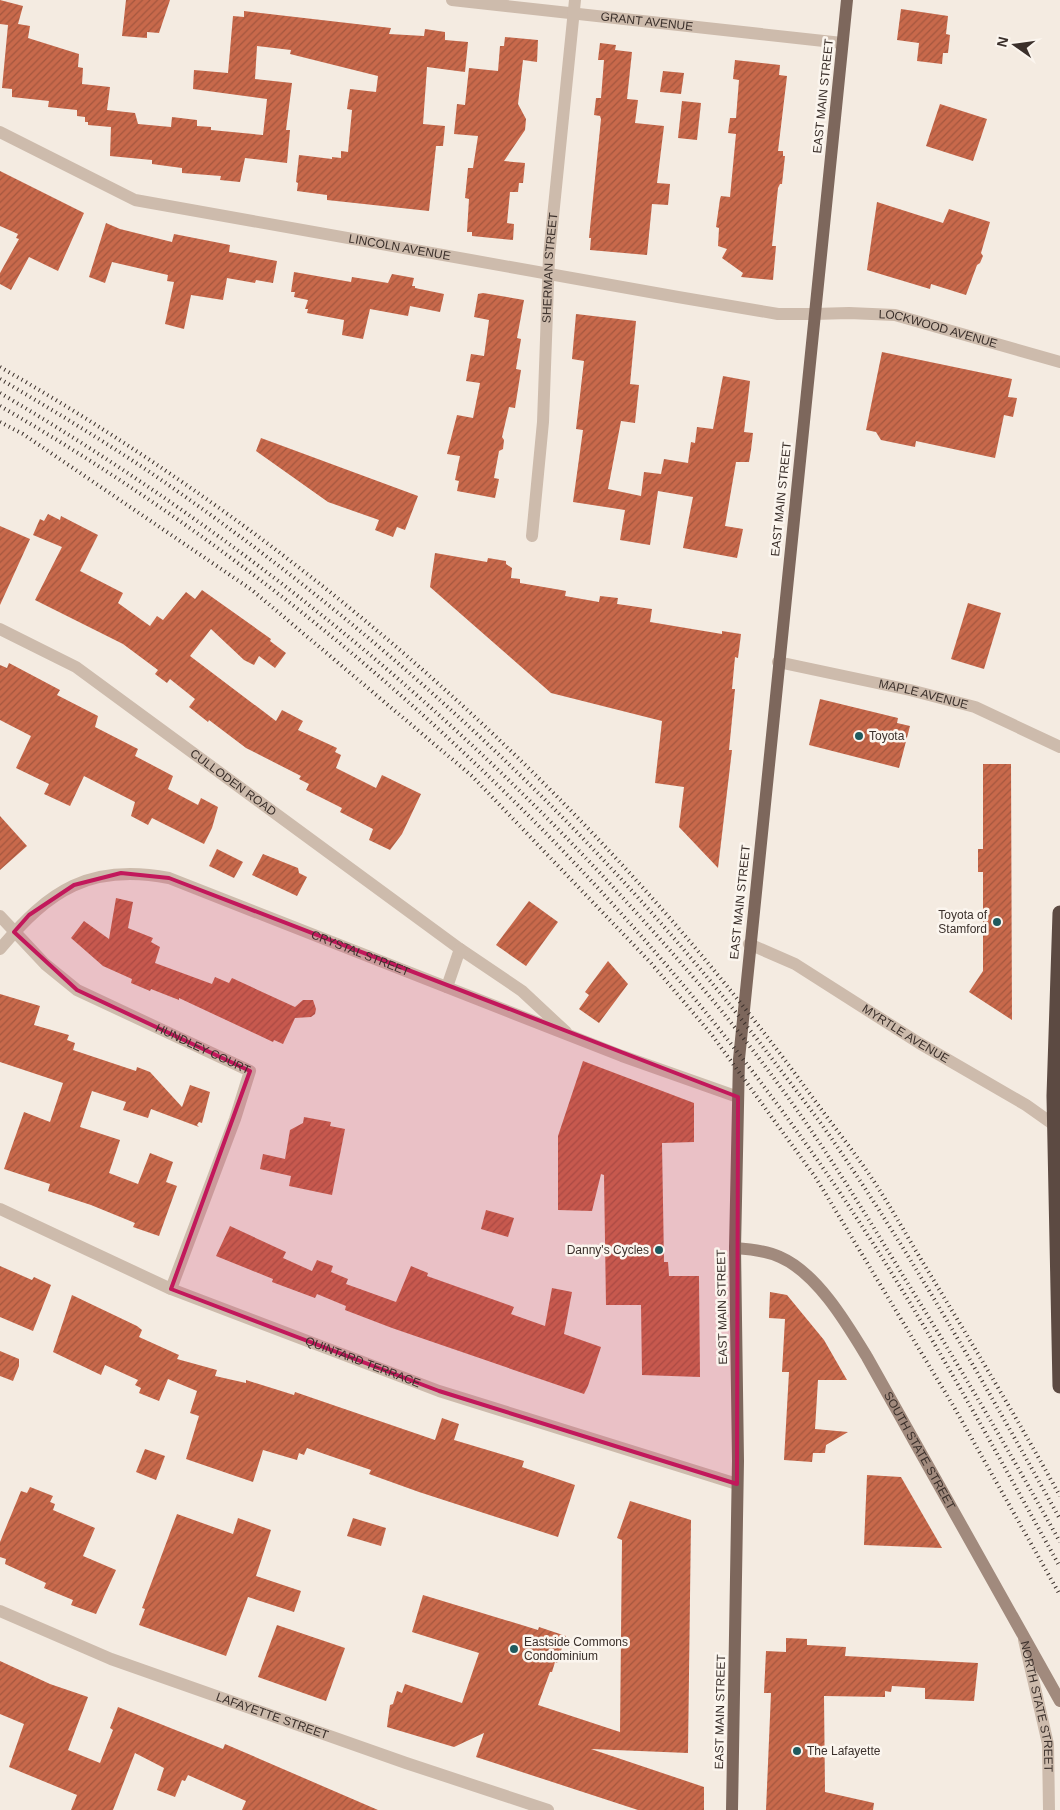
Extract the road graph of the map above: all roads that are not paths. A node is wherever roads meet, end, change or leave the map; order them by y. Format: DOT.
graph roads {
  1 [pos="452,0"];
  2 [pos="846,0"];
  3 [pos="575,6"];
  4 [pos="842,43"];
  5 [pos="0,132"];
  6 [pos="549,275"];
  7 [pos="814,314"];
  8 [pos="1060,362"];
  9 [pos="532,536"];
  10 [pos="0,628"];
  11 [pos="778,662"];
  12 [pos="1060,748"];
  13 [pos="1060,913"];
  14 [pos="0,916"];
  15 [pos="14,932"];
  16 [pos="749,944"];
  17 [pos="0,949"];
  18 [pos="460,949"];
  19 [pos="447,988"];
  20 [pos="566,1032"];
  21 [pos="738,1097"];
  22 [pos="1060,1129"];
  23 [pos="0,1209"];
  24 [pos="736,1248"];
  25 [pos="171,1289"];
  26 [pos="1060,1386"];
  27 [pos="737,1484"];
  28 [pos="0,1611"];
  29 [pos="1022,1632"];
  30 [pos="1060,1701"];
  31 [pos="548,1810"];
  32 [pos="732,1810"];
  33 [pos="1049,1810"];
  1 -- 3 [label="street, GRANT AVENUE"];
  2 -- 4 [label="main road, EAST MAIN STREET"];
  3 -- 4 [label="street, GRANT AVENUE"];
  3 -- 6 [label="street, SHERMAN STREET"];
  4 -- 7 [label="main road, EAST MAIN STREET"];
  5 -- 6 [label="street, LINCOLN AVENUE"];
  6 -- 7 [label="street, LINCOLN AVENUE"];
  6 -- 9 [label="street, SHERMAN STREET"];
  7 -- 8 [label="street, LOCKWOOD AVENUE"];
  7 -- 11 [label="main road, EAST MAIN STREET"];
  10 -- 18 [label="street, CULLODEN ROAD"];
  11 -- 12 [label="street, MAPLE AVENUE"];
  11 -- 16 [label="main road, EAST MAIN STREET"];
  13 -- 26 [label="highway"];
  14 -- 15 [label="street"];
  15 -- 17 [label="street, CRYSTAL STREET"];
  15 -- 19 [label="street, CRYSTAL STREET"];
  15 -- 25 [label="street, HUNDLEY COURT"];
  16 -- 21 [label="main road, EAST MAIN STREET"];
  16 -- 22 [label="street, MYRTLE AVENUE"];
  18 -- 19 [label="street"];
  18 -- 20 [label="street, CULLODEN ROAD"];
  19 -- 20 [label="street, CRYSTAL STREET"];
  20 -- 21 [label="street, CRYSTAL STREET"];
  21 -- 24 [label="main road, EAST MAIN STREET"];
  23 -- 25 [label="street, QUINTARD TERRACE"];
  24 -- 27 [label="main road, EAST MAIN STREET"];
  24 -- 29 [label="main road, SOUTH STATE STREET"];
  25 -- 27 [label="street, QUINTARD TERRACE"];
  27 -- 32 [label="main road, EAST MAIN STREET"];
  28 -- 31 [label="street, LAFAYETTE STREET"];
  29 -- 30 [label="main road, SOUTH STATE STREET"];
  29 -- 33 [label="street, NORTH STATE STREET"];
}
